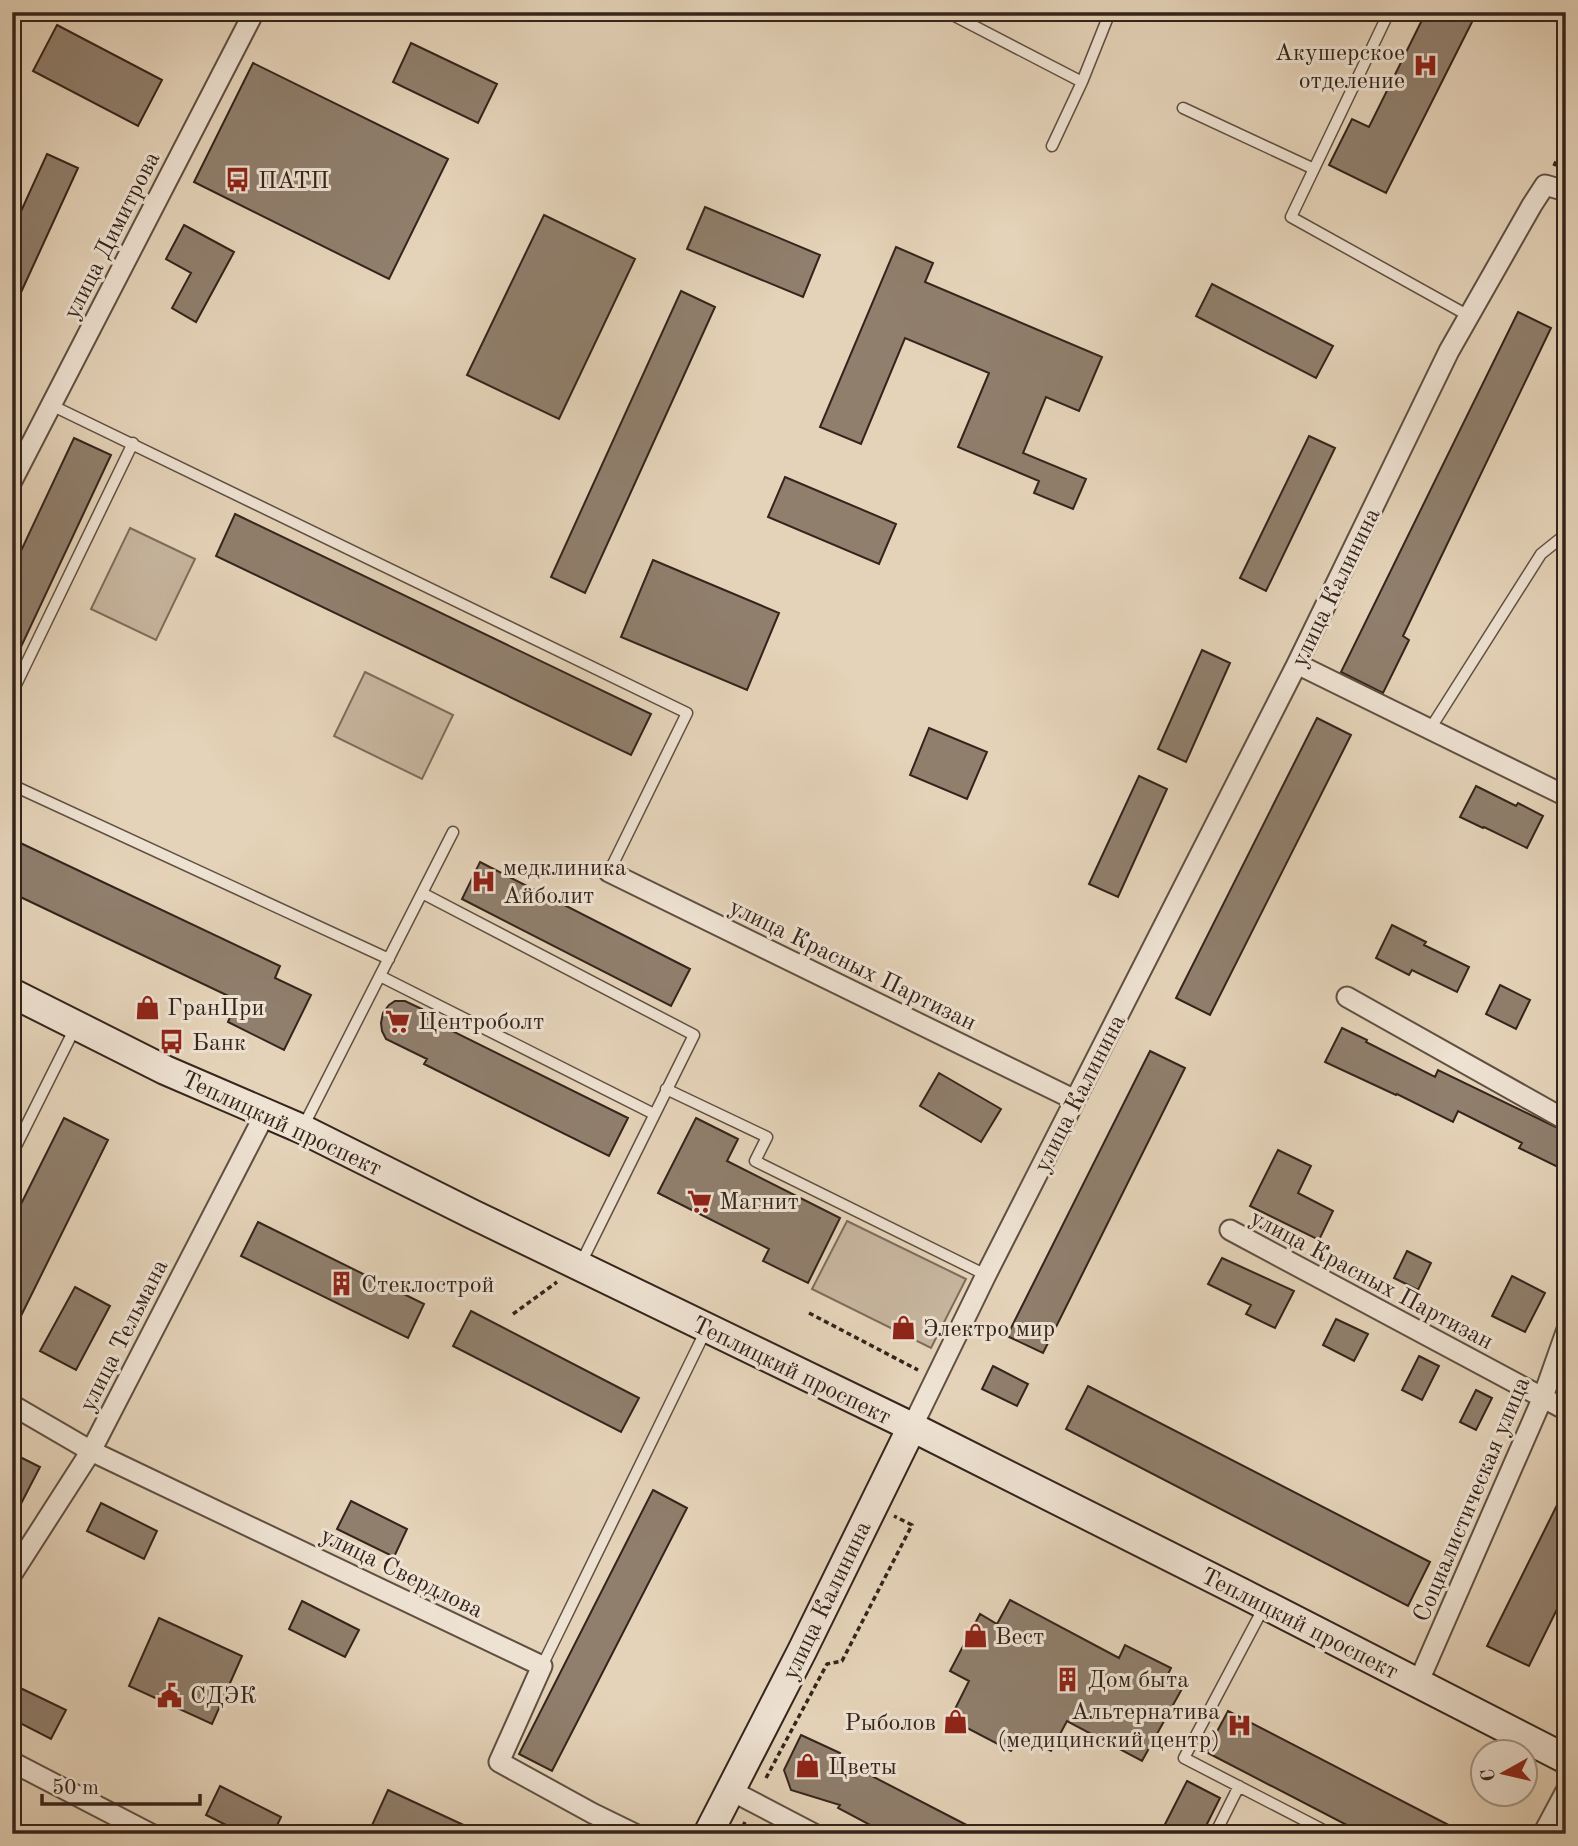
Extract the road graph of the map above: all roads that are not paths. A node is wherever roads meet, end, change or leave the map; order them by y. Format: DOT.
graph roads {
  1 [pos="254,12"];
  2 [pos="947,12"];
  3 [pos="1110,12"];
  4 [pos="1389,12"];
  5 [pos="1082,82"];
  6 [pos="1183,108"];
  7 [pos="1052,146"];
  8 [pos="1314,169"];
  9 [pos="1566,191"];
  10 [pos="1469,316"];
  11 [pos="51,405"];
  12 [pos="133,443"];
  13 [pos="20,446"];
  14 [pos="12,481"];
  15 [pos="1566,534"];
  16 [pos="1297,664"];
  17 [pos="12,693"];
  18 [pos="1430,729"];
  19 [pos="12,785"];
  20 [pos="1566,796"];
  21 [pos="453,832"];
  22 [pos="609,872"];
  23 [pos="422,893"];
  24 [pos="389,959"];
  25 [pos="380,976"];
  26 [pos="12,993"];
  27 [pos="1347,997"];
  28 [pos="76,1026"];
  29 [pos="666,1089"];
  30 [pos="1075,1100"];
  31 [pos="265,1112"];
  32 [pos="654,1114"];
  33 [pos="1566,1120"];
  34 [pos="302,1129"];
  35 [pos="12,1154"];
  36 [pos="1230,1230"];
  37 [pos="579,1266"];
  38 [pos="986,1275"];
  39 [pos="707,1329"];
  40 [pos="1566,1332"];
  41 [pos="1543,1397"];
  42 [pos="12,1405"];
  43 [pos="1566,1410"];
  44 [pos="912,1427"];
  45 [pos="91,1451"];
  46 [pos="12,1574"];
  47 [pos="1265,1605"];
  48 [pos="542,1666"];
  49 [pos="1418,1683"];
  50 [pos="1566,1759"];
  51 [pos="12,1762"];
  52 [pos="1239,1786"];
  53 [pos="1566,1791"];
  54 [pos="742,1796"];
  55 [pos="151,1834"];
  56 [pos="635,1834"];
  57 [pos="708,1834"];
  58 [pos="814,1834"];
  59 [pos="1215,1834"];
  60 [pos="1331,1834"];
  61 [pos="1543,1834"];
  1 -- 11 [label="street, улица Димитрова"];
  2 -- 5 [label="lane"];
  3 -- 5 [label="lane"];
  4 -- 8 [label="lane"];
  5 -- 7 [label="lane"];
  6 -- 8 [label="lane"];
  8 -- 10 [label="lane"];
  9 -- 10 [label="street, улица Калинина"];
  10 -- 16 [label="street, улица Калинина"];
  11 -- 12 [label="lane"];
  11 -- 13 [label="street, улица Димитрова"];
  12 -- 17 [label="lane"];
  12 -- 22 [label="lane"];
  13 -- 14 [label="street, улица Димитрова"];
  15 -- 18 [label="lane"];
  16 -- 18 [label="street"];
  16 -- 30 [label="street, улица Калинина"];
  18 -- 20 [label="street"];
  19 -- 24 [label="lane"];
  21 -- 23 [label="lane"];
  22 -- 30 [label="street, улица Красных Партизан"];
  23 -- 24 [label="lane"];
  23 -- 29 [label="lane"];
  24 -- 25 [label="lane"];
  25 -- 32 [label="lane"];
  25 -- 34 [label="lane"];
  26 -- 28 [label="main road, Теплицкий проспект"];
  27 -- 33 [label="street"];
  28 -- 31 [label="main road, Теплицкий проспект"];
  28 -- 35 [label="lane"];
  29 -- 32 [label="lane"];
  29 -- 38 [label="lane"];
  30 -- 38 [label="street, улица Калинина"];
  31 -- 34 [label="main road, Теплицкий проспект"];
  31 -- 45 [label="street, улица Тельмана"];
  32 -- 37 [label="lane"];
  34 -- 37 [label="main road, Теплицкий проспект"];
  36 -- 41 [label="street, улица Красных Партизан"];
  37 -- 39 [label="main road, Теплицкий проспект"];
  38 -- 44 [label="street, улица Калинина"];
  39 -- 44 [label="main road, Теплицкий проспект"];
  39 -- 48 [label="lane"];
  40 -- 41 [label="street, Социалистическая улица"];
  41 -- 43 [label="street, улица Красных Партизан"];
  41 -- 49 [label="street, Социалистическая улица"];
  42 -- 45 [label="street, улица Свердлова"];
  44 -- 47 [label="main road, Теплицкий проспект"];
  44 -- 54 [label="main road, улица Калинина"];
  45 -- 46 [label="street, улица Тельмана"];
  45 -- 48 [label="street, улица Свердлова"];
  47 -- 49 [label="main road, Теплицкий проспект"];
  47 -- 52 [label="lane"];
  48 -- 56 [label="street"];
  49 -- 50 [label="main road, Теплицкий проспект"];
  51 -- 55 [label="street"];
  52 -- 59 [label="lane"];
  52 -- 60 [label="lane"];
  53 -- 61 [label="street"];
  54 -- 57 [label="main road, улица Калинина"];
  54 -- 58 [label="street"];
}
